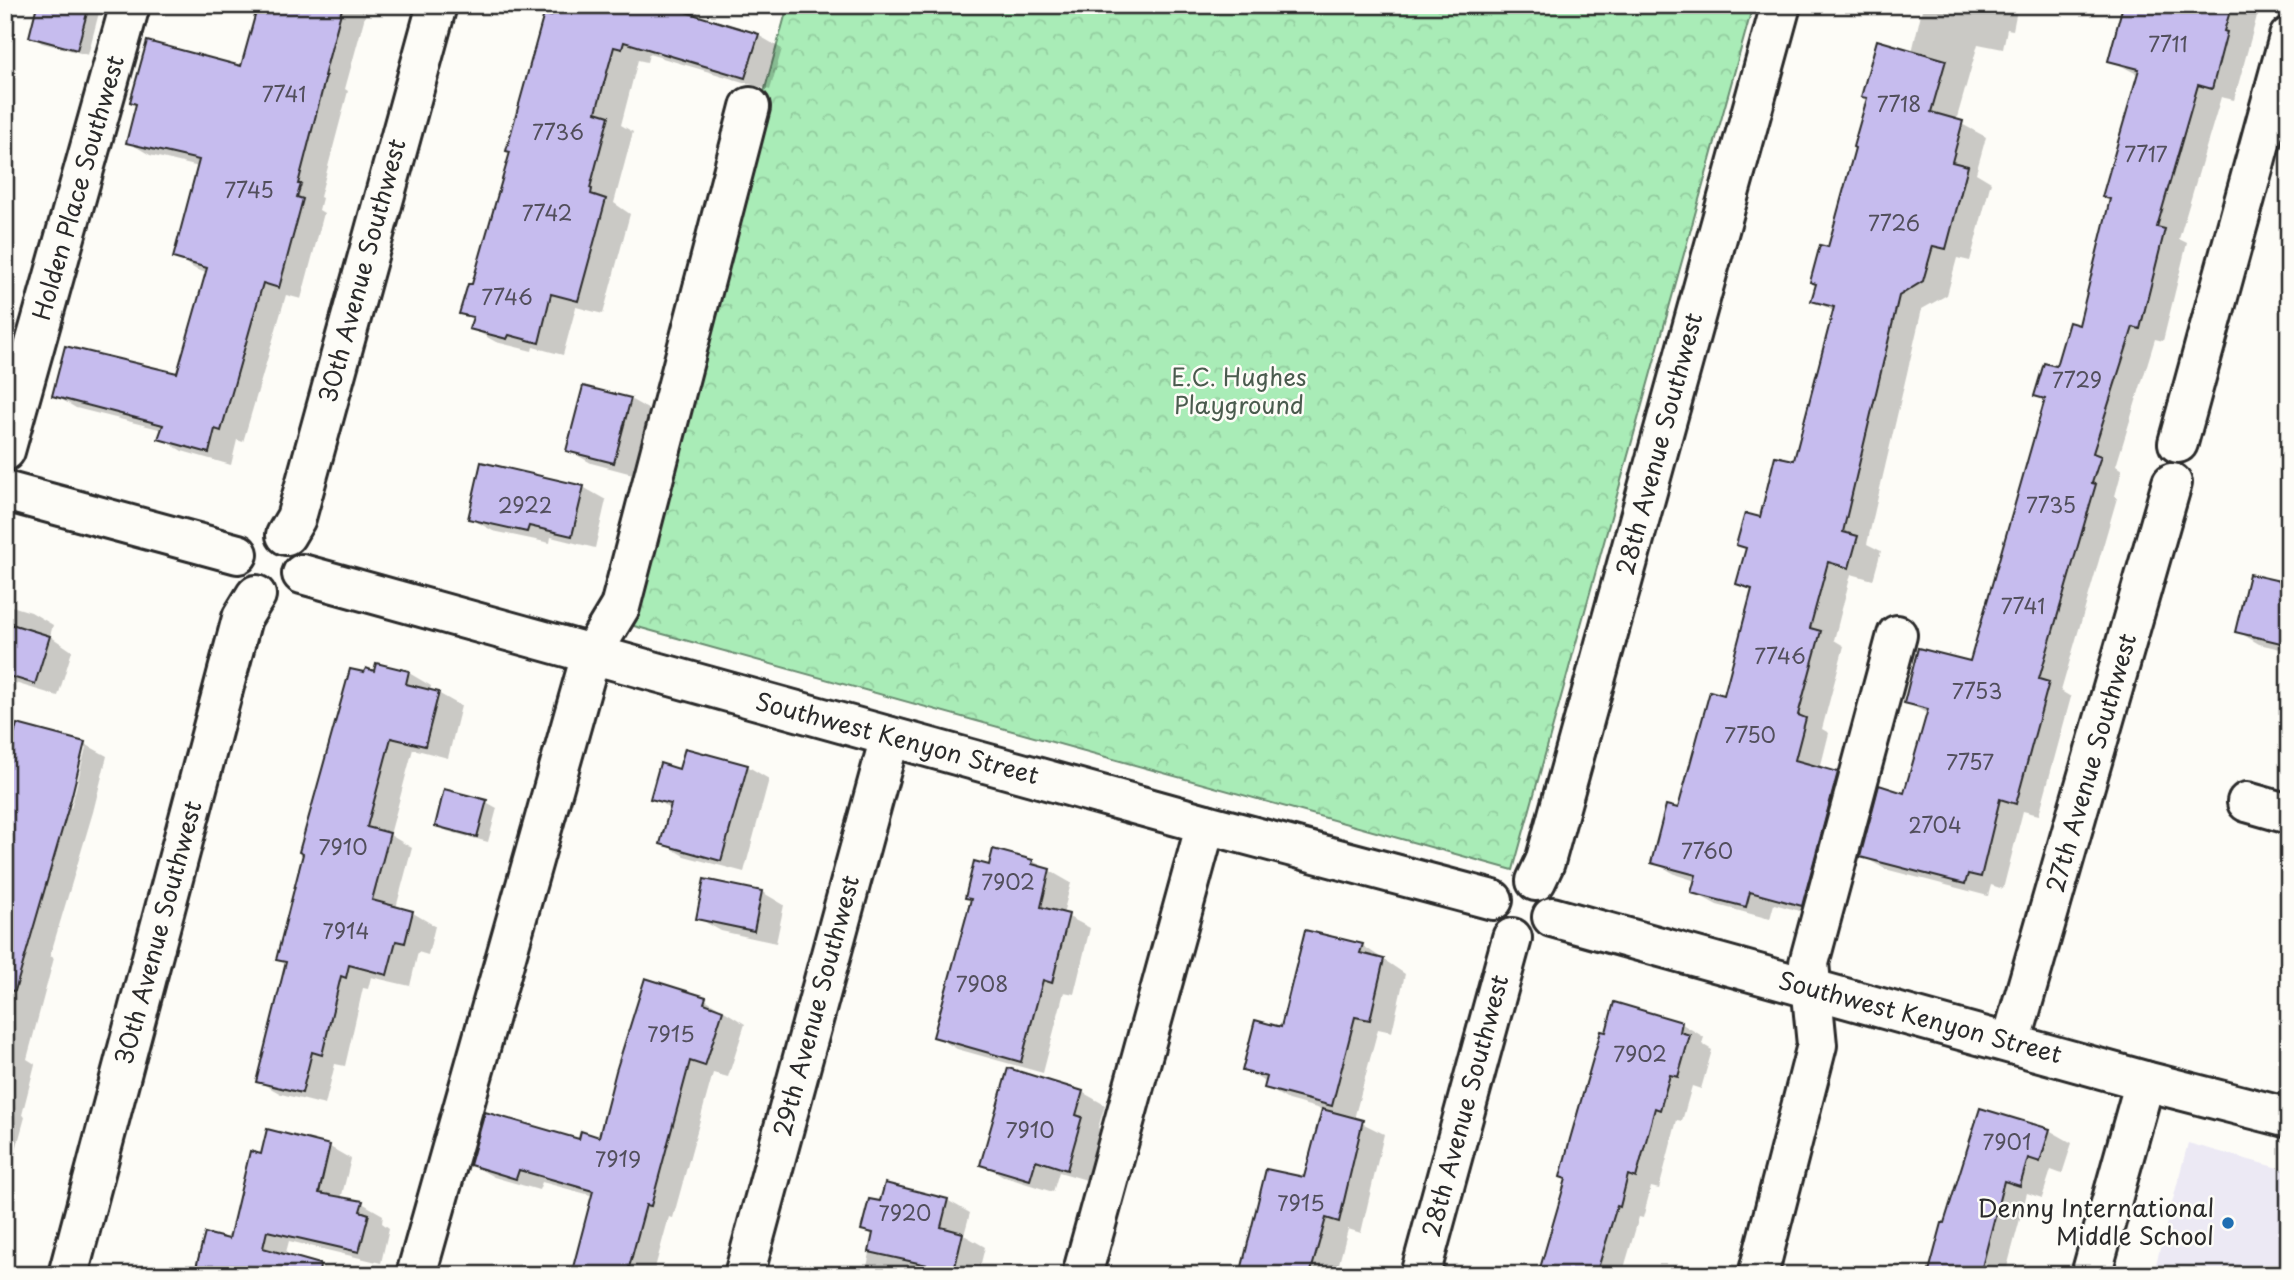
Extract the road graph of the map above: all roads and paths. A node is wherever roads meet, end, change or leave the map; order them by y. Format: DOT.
graph roads {
  1 [pos="130,5"];
  2 [pos="436,5"];
  3 [pos="1781,5"];
  4 [pos="2289,37"];
  5 [pos="750,107"];
  6 [pos="2178,443"];
  7 [pos="5,451"];
  8 [pos="2172,484"];
  9 [pos="5,491"];
  10 [pos="286,535"];
  11 [pos="238,554"];
  12 [pos="302,574"];
  13 [pos="256,595"];
  14 [pos="1897,635"];
  15 [pos="591,655"];
  16 [pos="890,737"];
  17 [pos="2247,802"];
  18 [pos="2289,814"];
  19 [pos="1206,824"];
  20 [pos="1536,881"];
  21 [pos="1493,900"];
  22 [pos="1552,917"];
  23 [pos="1511,938"];
  24 [pos="1812,989"];
  25 [pos="2011,1043"];
  26 [pos="2145,1081"];
  27 [pos="2289,1118"];
  28 [pos="68,1275"];
  29 [pos="416,1275"];
  30 [pos="744,1275"];
  31 [pos="1082,1275"];
  32 [pos="1420,1275"];
  33 [pos="1758,1275"];
  34 [pos="2091,1275"];
  1 -- 7 [label="street, Holden Place Southwest"];
  2 -- 10 [label="street, 30th Avenue Southwest"];
  3 -- 20 [label="street, 28th Avenue Southwest"];
  4 -- 6 [label="street"];
  5 -- 15 [label="street"];
  8 -- 25 [label="street, 27th Avenue Southwest"];
  9 -- 11 [label="street"];
  10 -- 11 [label="street"];
  10 -- 12 [label="street"];
  11 -- 13 [label="street"];
  12 -- 13 [label="street"];
  12 -- 15 [label="street, Southwest Kenyon Street"];
  13 -- 28 [label="street, 30th Avenue Southwest"];
  14 -- 24 [label="street"];
  15 -- 16 [label="street, Southwest Kenyon Street"];
  15 -- 29 [label="street"];
  16 -- 19 [label="street, Southwest Kenyon Street"];
  16 -- 30 [label="street, 29th Avenue Southwest"];
  17 -- 18 [label="street"];
  19 -- 21 [label="street, Southwest Kenyon Street"];
  19 -- 31 [label="street"];
  20 -- 21 [label="street"];
  20 -- 22 [label="street"];
  21 -- 23 [label="street"];
  22 -- 23 [label="street"];
  22 -- 24 [label="street, Southwest Kenyon Street"];
  23 -- 32 [label="street, 28th Avenue Southwest"];
  24 -- 25 [label="street, Southwest Kenyon Street"];
  24 -- 33 [label="street"];
  25 -- 26 [label="street, Southwest Kenyon Street"];
  26 -- 27 [label="street, Southwest Kenyon Street"];
  26 -- 34 [label="street"];
}
